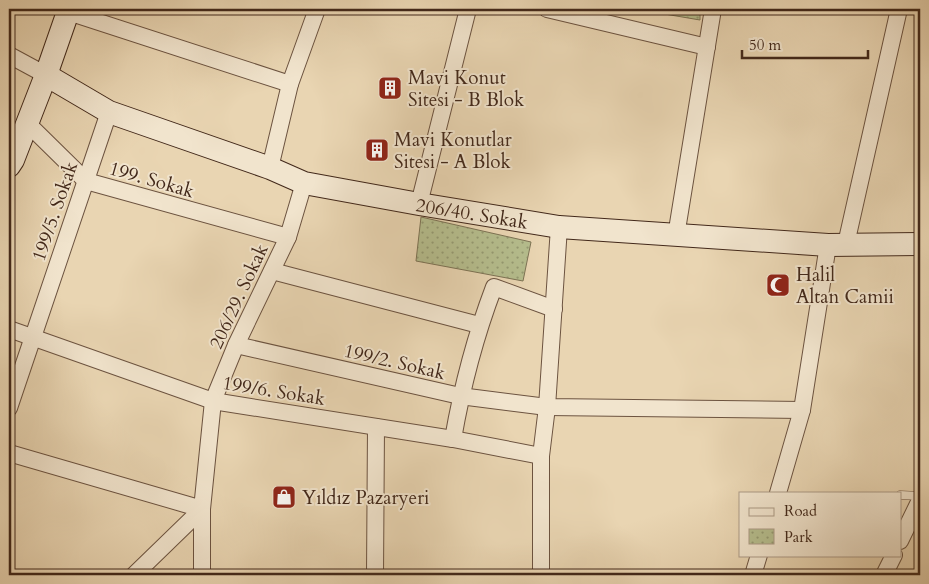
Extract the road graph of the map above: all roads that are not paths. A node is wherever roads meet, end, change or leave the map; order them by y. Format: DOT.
graph roads {
  1 [pos="316,9"];
  2 [pos="468,9"];
  3 [pos="547,9"];
  4 [pos="713,9"];
  5 [pos="899,9"];
  6 [pos="68,10"];
  7 [pos="707,47"];
  8 [pos="9,55"];
  9 [pos="46,75"];
  10 [pos="290,84"];
  11 [pos="109,112"];
  12 [pos="27,123"];
  13 [pos="10,161"];
  14 [pos="270,168"];
  15 [pos="86,181"];
  16 [pos="304,183"];
  17 [pos="419,204"];
  18 [pos="560,227"];
  19 [pos="676,236"];
  20 [pos="288,237"];
  21 [pos="920,244"];
  22 [pos="837,245"];
  23 [pos="272,270"];
  24 [pos="554,308"];
  25 [pos="479,324"];
  26 [pos="9,329"];
  27 [pos="32,338"];
  28 [pos="236,345"];
  29 [pos="460,396"];
  30 [pos="213,401"];
  31 [pos="547,407"];
  32 [pos="9,408"];
  33 [pos="802,410"];
  34 [pos="376,427"];
  35 [pos="452,439"];
  36 [pos="9,453"];
  37 [pos="541,456"];
  38 [pos="778,492"];
  39 [pos="902,495"];
  40 [pos="920,496"];
  41 [pos="920,500"];
  42 [pos="202,509"];
  43 [pos="902,538"];
  44 [pos="759,556"];
  45 [pos="894,556"];
  46 [pos="135,574"];
  47 [pos="202,575"];
  48 [pos="375,575"];
  49 [pos="540,575"];
  50 [pos="754,575"];
  51 [pos="886,575"];
  1 -- 10 [label="street"];
  2 -- 17 [label="street"];
  3 -- 7 [label="street"];
  4 -- 7 [label="street"];
  5 -- 22 [label="street"];
  6 -- 9 [label="main road"];
  6 -- 10 [label="street"];
  7 -- 19 [label="street"];
  8 -- 9 [label="street"];
  9 -- 11 [label="main road, 206/40. Sokak"];
  9 -- 12 [label="main road"];
  10 -- 14 [label="street"];
  11 -- 14 [label="main road, 206/40. Sokak"];
  11 -- 15 [label="street, 199/5. Sokak"];
  12 -- 13 [label="main road"];
  12 -- 15 [label="street, 199. Sokak"];
  14 -- 16 [label="main road, 206/40. Sokak"];
  15 -- 20 [label="street, 199. Sokak"];
  15 -- 27 [label="street, 199/5. Sokak"];
  16 -- 17 [label="main road, 206/40. Sokak"];
  16 -- 20 [label="street, 206/29. Sokak"];
  17 -- 18 [label="main road, 206/40. Sokak"];
  18 -- 19 [label="main road, 206/40. Sokak"];
  18 -- 24 [label="street"];
  19 -- 22 [label="main road, 206/40. Sokak"];
  20 -- 23 [label="street, 206/29. Sokak"];
  21 -- 22 [label="main road, 206/40. Sokak"];
  22 -- 33 [label="street"];
  23 -- 25 [label="street"];
  23 -- 28 [label="street, 206/29. Sokak"];
  24 -- 25 [label="street"];
  24 -- 31 [label="street"];
  25 -- 29 [label="street"];
  26 -- 27 [label="street, 199/6. Sokak"];
  27 -- 30 [label="street, 199/6. Sokak"];
  27 -- 32 [label="street, 199/5. Sokak"];
  28 -- 29 [label="street, 199/2. Sokak"];
  28 -- 30 [label="street, 206/29. Sokak"];
  29 -- 31 [label="street, 199/2. Sokak"];
  29 -- 35 [label="street"];
  30 -- 34 [label="street, 199/6. Sokak"];
  30 -- 42 [label="street, 206/29. Sokak"];
  31 -- 33 [label="street, 199/2. Sokak"];
  31 -- 37 [label="street"];
  33 -- 38 [label="street"];
  34 -- 35 [label="street, 199/6. Sokak"];
  34 -- 48 [label="street"];
  35 -- 37 [label="street, 199/6. Sokak"];
  36 -- 42 [label="street"];
  37 -- 49 [label="street"];
  39 -- 40 [label="lane"];
  41 -- 43 [label="street"];
  42 -- 46 [label="street"];
  42 -- 47 [label="street, 206/29. Sokak"];
  44 -- 50 [label="street"];
  45 -- 51 [label="street"];
}
